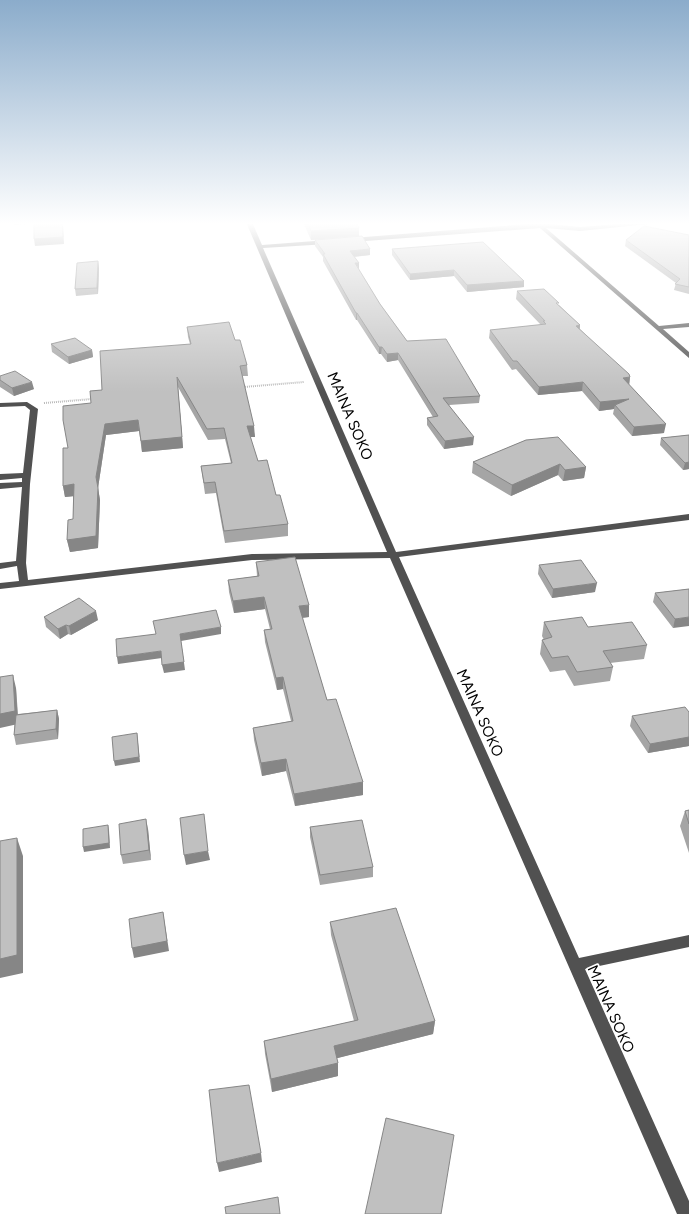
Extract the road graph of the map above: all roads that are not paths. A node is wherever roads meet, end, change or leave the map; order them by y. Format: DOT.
graph roads {
  1 [pos="274,279"];
  2 [pos="602,279"];
  3 [pos="689,325"];
  4 [pos="658,328"];
  5 [pos="689,356"];
  6 [pos="0,405"];
  7 [pos="0,477"];
  8 [pos="26,479"];
  9 [pos="0,486"];
  10 [pos="689,517"];
  11 [pos="393,555"];
  12 [pos="21,563"];
  13 [pos="0,566"];
  14 [pos="24,583"];
  15 [pos="0,586"];
  16 [pos="689,941"];
  17 [pos="575,965"];
  18 [pos="686,1214"];
  1 -- 11 [label="street, MAINA SOKO"];
  2 -- 4 [label="street"];
  3 -- 4 [label="street"];
  4 -- 5 [label="street"];
  6 -- 8 [label="street"];
  7 -- 8 [label="street"];
  8 -- 9 [label="street"];
  8 -- 12 [label="street"];
  10 -- 11 [label="street"];
  11 -- 14 [label="street"];
  11 -- 17 [label="street, MAINA SOKO"];
  12 -- 13 [label="street"];
  12 -- 14 [label="street"];
  14 -- 15 [label="street"];
  16 -- 17 [label="street"];
  17 -- 18 [label="street, MAINA SOKO"];
}
